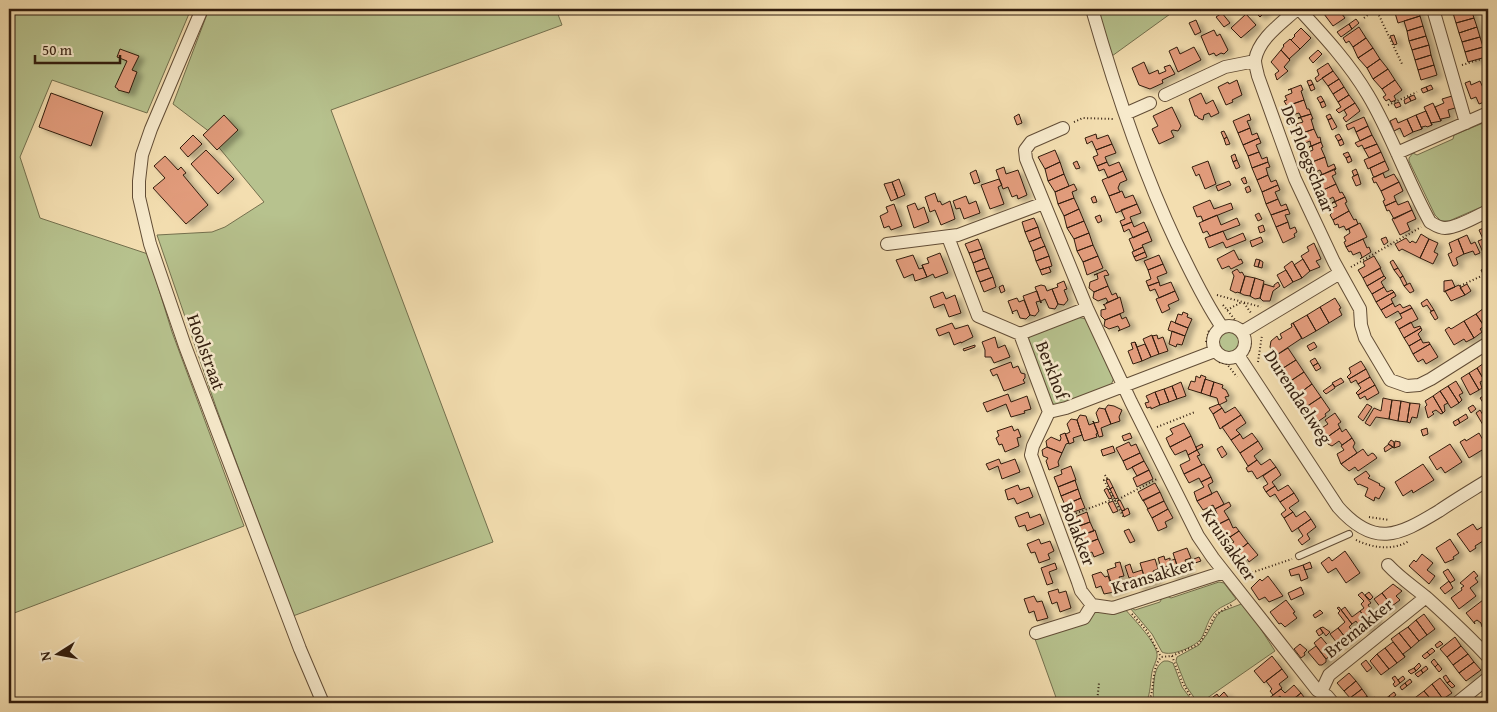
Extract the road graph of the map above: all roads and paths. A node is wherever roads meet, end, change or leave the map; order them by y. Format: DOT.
graph roads {
  1 [pos="202,9"];
  2 [pos="1092,9"];
  3 [pos="1298,9"];
  4 [pos="1376,9"];
  5 [pos="1433,9"];
  6 [pos="1364,18"];
  7 [pos="1488,57"];
  8 [pos="1255,61"];
  9 [pos="1402,64"];
  10 [pos="1451,68"];
  11 [pos="1417,92"];
  12 [pos="1165,96"];
  13 [pos="1150,102"];
  14 [pos="1377,110"];
  15 [pos="1488,113"];
  16 [pos="1124,114"];
  17 [pos="1466,123"];
  18 [pos="1062,128"];
  19 [pos="1397,153"];
  20 [pos="1044,203"];
  21 [pos="1488,211"];
  22 [pos="1430,222"];
  23 [pos="948,238"];
  24 [pos="886,244"];
  25 [pos="1340,273"];
  26 [pos="1488,273"];
  27 [pos="1460,286"];
  28 [pos="1242,302"];
  29 [pos="1087,308"];
  30 [pos="1266,309"];
  31 [pos="1226,310"];
  32 [pos="1222,327"];
  33 [pos="1244,331"];
  34 [pos="1020,334"];
  35 [pos="1488,343"];
  36 [pos="1215,351"];
  37 [pos="1243,354"];
  38 [pos="1252,360"];
  39 [pos="1257,367"];
  40 [pos="1124,386"];
  41 [pos="1049,412"];
  42 [pos="1195,412"];
  43 [pos="1146,432"];
  44 [pos="1105,474"];
  45 [pos="1167,474"];
  46 [pos="1488,480"];
  47 [pos="1114,500"];
  48 [pos="1364,514"];
  49 [pos="1124,518"];
  50 [pos="1392,520"];
  51 [pos="1055,522"];
  52 [pos="1349,534"];
  53 [pos="1383,534"];
  54 [pos="1299,556"];
  55 [pos="1388,566"];
  56 [pos="1227,576"];
  57 [pos="1243,597"];
  58 [pos="1426,597"];
  59 [pos="1092,605"];
  60 [pos="1124,605"];
  61 [pos="1036,633"];
  62 [pos="1172,656"];
  63 [pos="1161,657"];
  64 [pos="1488,657"];
  65 [pos="1488,678"];
  66 [pos="1098,683"];
  67 [pos="1321,692"];
  68 [pos="323,703"];
  69 [pos="1097,703"];
  70 [pos="1148,703"];
  71 [pos="1195,703"];
  72 [pos="1334,703"];
  73 [pos="1457,703"];
  1 -- 68 [label="street, Hoolstraat"];
  2 -- 16 [label="street"];
  3 -- 8 [label="street"];
  3 -- 14 [label="street"];
  4 -- 6 [label="path"];
  4 -- 9 [label="path"];
  5 -- 10 [label="street"];
  7 -- 10 [label="path"];
  8 -- 12 [label="street"];
  8 -- 25 [label="street, De Ploegschaar"];
  10 -- 17 [label="street"];
  11 -- 14 [label="path"];
  13 -- 16 [label="street"];
  14 -- 19 [label="street"];
  15 -- 17 [label="street"];
  16 -- 18 [label="path"];
  16 -- 32 [label="street"];
  17 -- 19 [label="street"];
  18 -- 20 [label="street, Kruisakker"];
  19 -- 22 [label="street"];
  20 -- 23 [label="street"];
  20 -- 29 [label="street, Kruisakker"];
  21 -- 22 [label="street"];
  22 -- 25 [label="path"];
  23 -- 24 [label="street"];
  23 -- 34 [label="street"];
  25 -- 33 [label="street"];
  25 -- 35 [label="street, De Ploegschaar"];
  26 -- 27 [label="path"];
  28 -- 30 [label="path"];
  28 -- 31 [label="path"];
  28 -- 31 [label="path"];
  29 -- 34 [label="street, Berkhof"];
  29 -- 40 [label="street, Kruisakker"];
  31 -- 33 [label="path"];
  32 -- 33 [label="street"];
  32 -- 36 [label="street"];
  33 -- 37 [label="street"];
  33 -- 37 [label="path, Durendaelweg"];
  34 -- 41 [label="street, Berkhof"];
  36 -- 37 [label="street"];
  36 -- 40 [label="street"];
  37 -- 53 [label="street, Durendaelweg"];
  38 -- 39 [label="path, Durendaelweg"];
  40 -- 41 [label="street, Berkhof"];
  40 -- 43 [label="street, Kruisakker"];
  41 -- 51 [label="street, Bolakker"];
  42 -- 43 [label="path"];
  43 -- 45 [label="street, Kruisakker"];
  44 -- 47 [label="path"];
  45 -- 47 [label="path"];
  45 -- 56 [label="street, Kruisakker"];
  46 -- 53 [label="street"];
  47 -- 49 [label="path"];
  47 -- 51 [label="path"];
  48 -- 50 [label="path"];
  51 -- 59 [label="street, Bolakker"];
  52 -- 54 [label="lane"];
  53 -- 55 [label="path"];
  54 -- 56 [label="path"];
  55 -- 58 [label="street"];
  56 -- 57 [label="street, Kruisakker"];
  56 -- 60 [label="street, Kransakker"];
  57 -- 62 [label="path"];
  57 -- 67 [label="street, Kruisakker"];
  58 -- 64 [label="street"];
  58 -- 67 [label="street, Bremakker"];
  59 -- 60 [label="street, Kransakker"];
  59 -- 61 [label="street"];
  60 -- 63 [label="path"];
  62 -- 63 [label="path"];
  62 -- 71 [label="path"];
  63 -- 70 [label="path"];
  65 -- 73 [label="street"];
  66 -- 69 [label="path"];
  67 -- 72 [label="street, Kruisakker"];
}
